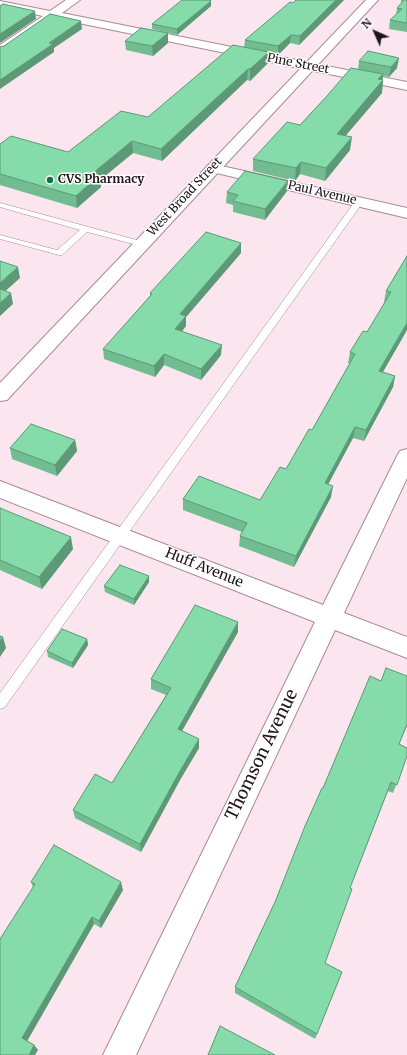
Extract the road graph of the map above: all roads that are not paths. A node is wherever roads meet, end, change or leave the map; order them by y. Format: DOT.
graph roads {
  1 [pos="74,0"];
  2 [pos="372,0"];
  3 [pos="0,4"];
  4 [pos="52,15"];
  5 [pos="0,50"];
  6 [pos="309,66"];
  7 [pos="407,86"];
  8 [pos="213,168"];
  9 [pos="359,202"];
  10 [pos="0,205"];
  11 [pos="407,213"];
  12 [pos="86,229"];
  13 [pos="0,237"];
  14 [pos="141,244"];
  15 [pos="0,395"];
  16 [pos="407,456"];
  17 [pos="0,489"];
  18 [pos="120,535"];
  19 [pos="328,617"];
  20 [pos="407,648"];
  21 [pos="0,703"];
  22 [pos="119,1055"];
  1 -- 4 [label="street"];
  2 -- 6 [label="street, West Broad Street"];
  3 -- 4 [label="street, Pine Street"];
  4 -- 5 [label="street"];
  4 -- 6 [label="street, Pine Street"];
  6 -- 7 [label="street, Pine Street"];
  6 -- 8 [label="street, West Broad Street"];
  8 -- 9 [label="street, Paul Avenue"];
  8 -- 14 [label="street, West Broad Street"];
  9 -- 11 [label="street, Paul Avenue"];
  9 -- 18 [label="lane"];
  10 -- 12 [label="lane"];
  12 -- 13 [label="lane"];
  12 -- 14 [label="lane"];
  14 -- 15 [label="street, West Broad Street"];
  16 -- 19 [label="street, Thomson Avenue"];
  17 -- 18 [label="street, Huff Avenue"];
  18 -- 19 [label="street, Huff Avenue"];
  18 -- 21 [label="lane"];
  19 -- 20 [label="street, Huff Avenue"];
  19 -- 22 [label="street, Thomson Avenue"];
}
